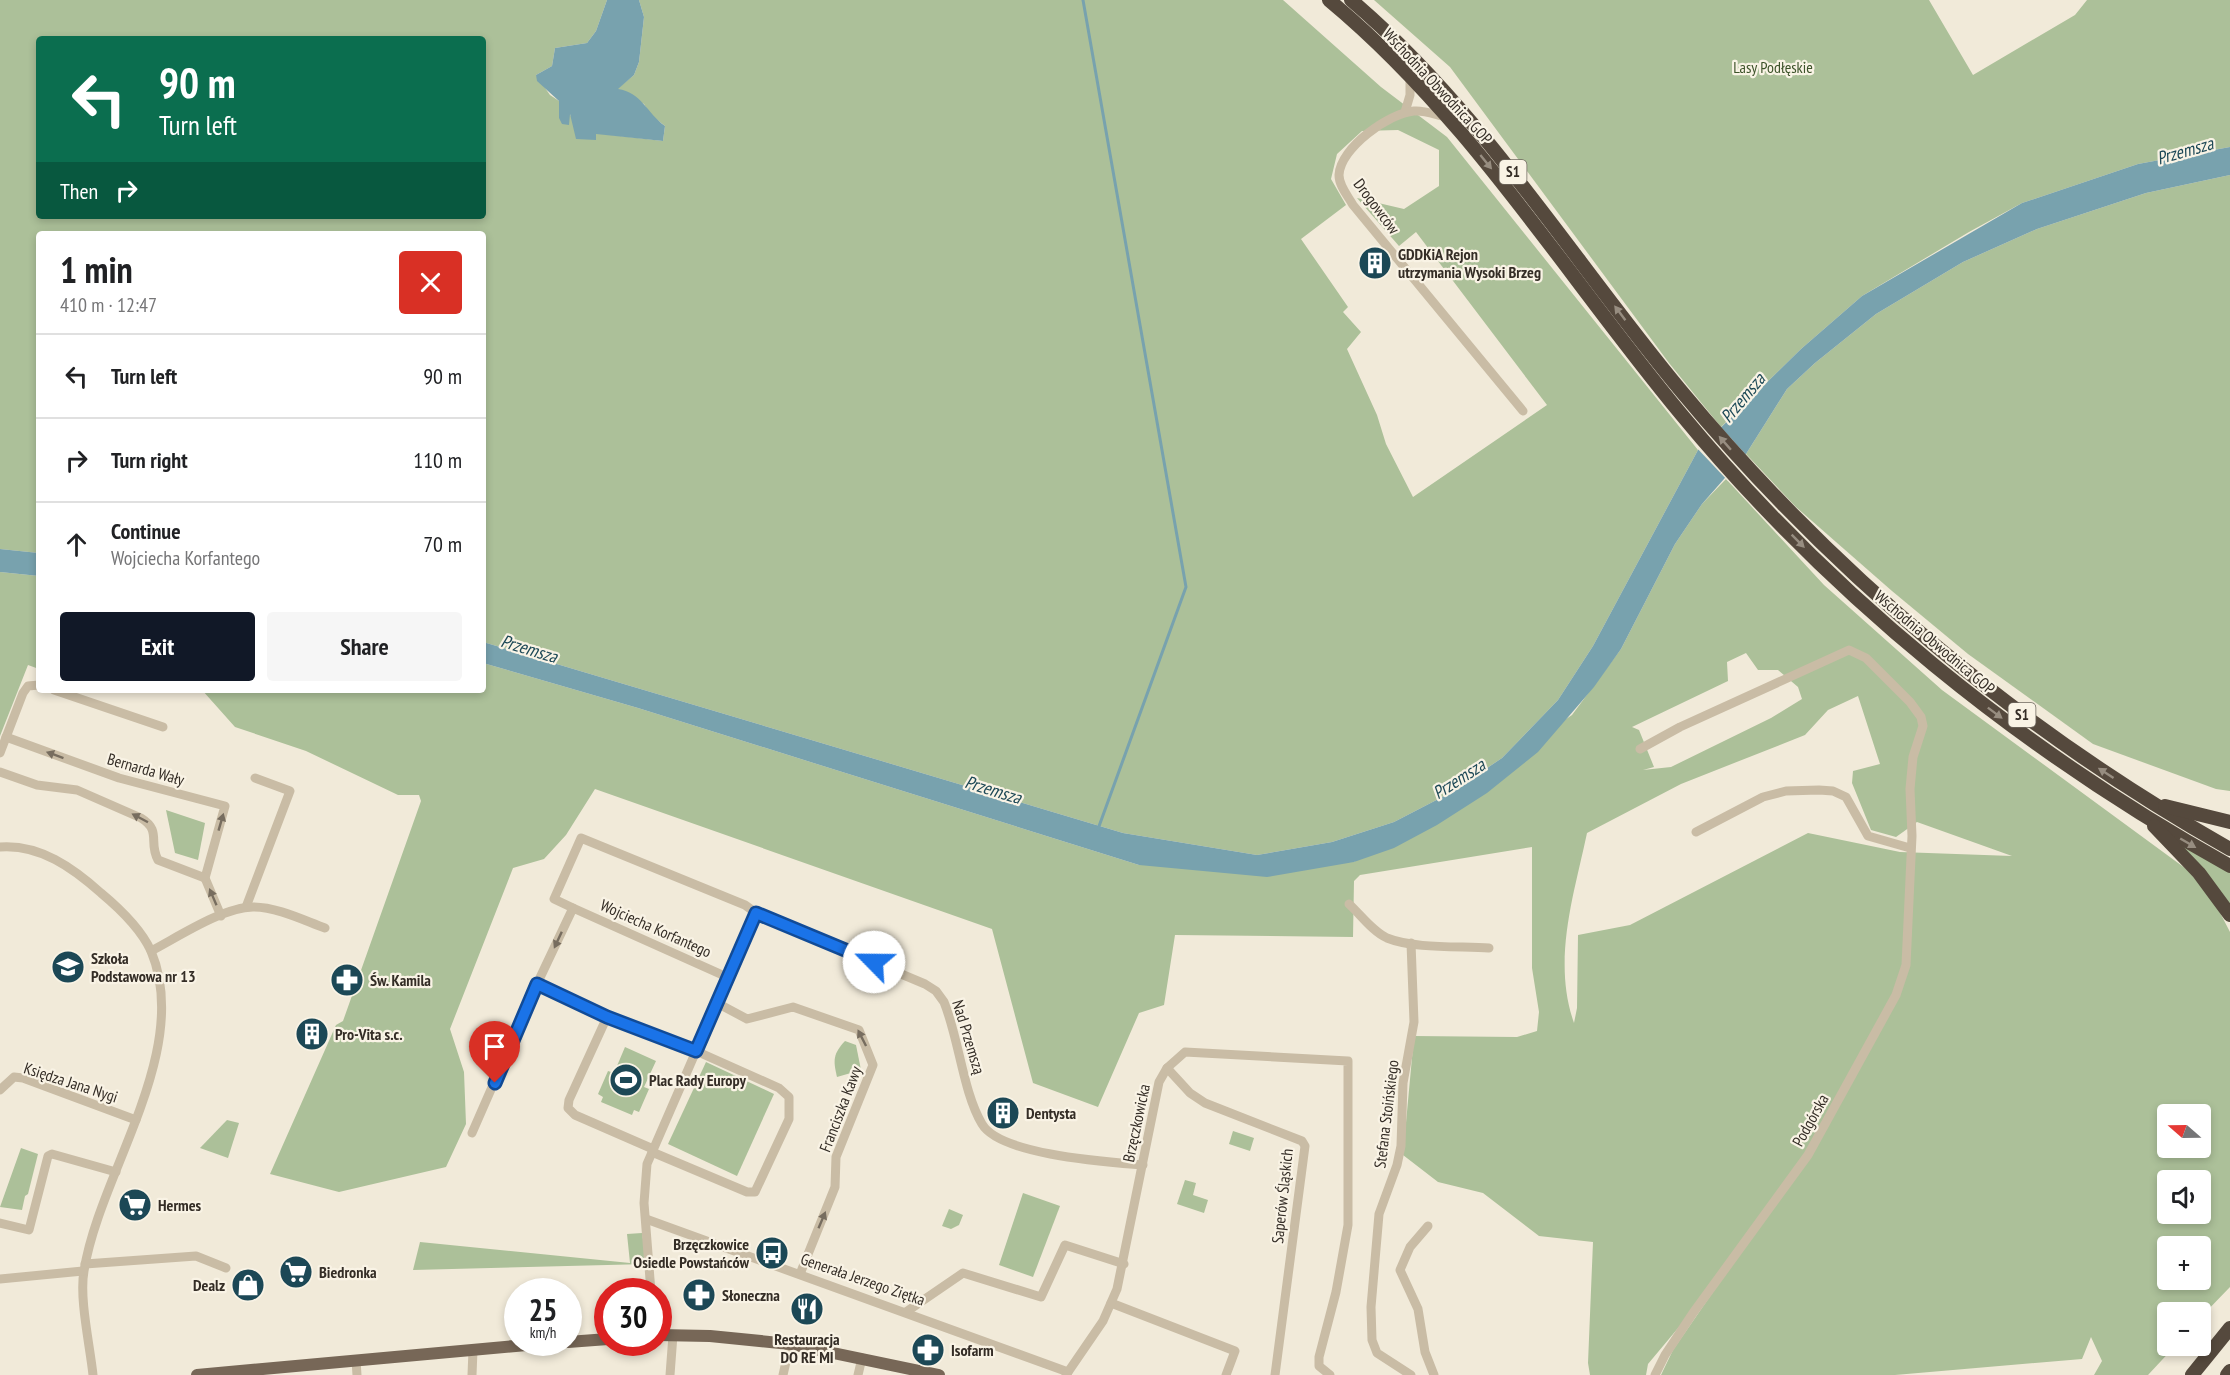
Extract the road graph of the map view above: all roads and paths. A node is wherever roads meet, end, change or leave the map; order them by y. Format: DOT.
graph roads {
  1 [pos="1329,0"];
  2 [pos="1351,0"];
  3 [pos="1410,75"];
  4 [pos="1405,112"];
  5 [pos="1448,117"];
  6 [pos="1523,411"];
  7 [pos="36,686"];
  8 [pos="63,693"];
  9 [pos="163,727"];
  10 [pos="6,737"];
  11 [pos="1640,749"];
  12 [pos="0,753"];
  13 [pos="0,772"];
  14 [pos="255,778"];
  15 [pos="2156,805"];
  16 [pos="2147,818"];
  17 [pos="2230,822"];
  18 [pos="1696,832"];
  19 [pos="0,847"];
  20 [pos="1910,848"];
  21 [pos="2230,849"];
  22 [pos="2230,867"];
  23 [pos="205,878"];
  24 [pos="554,899"];
  25 [pos="1349,904"];
  26 [pos="246,907"];
  27 [pos="573,908"];
  28 [pos="756,913"];
  29 [pos="2230,915"];
  30 [pos="221,916"];
  31 [pos="325,928"];
  32 [pos="1411,943"];
  33 [pos="1490,948"];
  34 [pos="151,951"];
  35 [pos="728,976"];
  36 [pos="537,984"];
  37 [pos="717,1003"];
  38 [pos="607,1017"];
  39 [pos="696,1051"];
  40 [pos="1167,1068"];
  41 [pos="0,1090"];
  42 [pos="135,1120"];
  43 [pos="472,1133"];
  44 [pos="652,1150"];
  45 [pos="1143,1165"];
  46 [pos="116,1172"];
  47 [pos="646,1219"];
  48 [pos="0,1223"];
  49 [pos="1428,1226"];
  50 [pos="1124,1264"];
  51 [pos="84,1268"];
  52 [pos="226,1268"];
  53 [pos="800,1274"];
  54 [pos="650,1278"];
  55 [pos="0,1279"];
  56 [pos="1111,1303"];
  57 [pos="906,1312"];
  58 [pos="2230,1328"];
  59 [pos="674,1335"];
  60 [pos="790,1344"];
  61 [pos="504,1347"];
  62 [pos="473,1350"];
  63 [pos="862,1358"];
  64 [pos="356,1360"];
  65 [pos="2230,1371"];
  66 [pos="250,1372"];
  67 [pos="1067,1373"];
  68 [pos="93,1375"];
  69 [pos="197,1375"];
  70 [pos="357,1375"];
  71 [pos="472,1375"];
  72 [pos="670,1375"];
  73 [pos="783,1375"];
  74 [pos="858,1375"];
  75 [pos="939,1375"];
  76 [pos="1226,1375"];
  77 [pos="1275,1375"];
  78 [pos="1330,1375"];
  79 [pos="1411,1375"];
  80 [pos="1434,1375"];
  81 [pos="1656,1375"];
  82 [pos="2192,1375"];
  83 [pos="2227,1375"];
  1 -- 3 [label="highway, Wschodnia Obwodnica GOP / S1"];
  15 -- 2 [label="highway, Wschodnia Obwodnica GOP / S1, one-way"];
  3 -- 4 [label="street"];
  3 -- 5 [label="highway, Wschodnia Obwodnica GOP / S1"];
  4 -- 5 [label="street"];
  4 -- 6 [label="street, Drogowców"];
  5 -- 16 [label="highway, Wschodnia Obwodnica GOP / S1, one-way"];
  7 -- 10 [label="street"];
  8 -- 9 [label="street"];
  10 -- 12 [label="street"];
  23 -- 10 [label="street, Bernarda Wały, one-way"];
  11 -- 20 [label="street, Podgórska"];
  23 -- 13 [label="street, one-way"];
  14 -- 26 [label="street"];
  15 -- 17 [label="highway"];
  15 -- 21 [label="highway, Wschodnia Obwodnica GOP / S1"];
  16 -- 22 [label="highway, Wschodnia Obwodnica GOP / S1, one-way"];
  16 -- 29 [label="highway"];
  18 -- 20 [label="street"];
  19 -- 34 [label="street"];
  20 -- 81 [label="street, Podgórska"];
  30 -- 23 [label="street, one-way"];
  24 -- 27 [label="street, Wojciecha Korfantego"];
  24 -- 28 [label="street, Nad Przemszą"];
  25 -- 32 [label="street"];
  26 -- 30 [label="street"];
  26 -- 31 [label="street"];
  27 -- 35 [label="street, Wojciecha Korfantego"];
  27 -- 36 [label="street, one-way"];
  28 -- 35 [label="street"];
  28 -- 45 [label="street, Nad Przemszą"];
  30 -- 34 [label="street"];
  32 -- 33 [label="street"];
  32 -- 79 [label="street, Stefana Stoińskiego"];
  34 -- 42 [label="street"];
  35 -- 37 [label="street"];
  36 -- 38 [label="street"];
  36 -- 43 [label="street"];
  37 -- 39 [label="street"];
  53 -- 37 [label="street, Franciszka Kawy, one-way"];
  38 -- 39 [label="street"];
  38 -- 44 [label="street"];
  39 -- 44 [label="street"];
  39 -- 44 [label="street"];
  40 -- 45 [label="street, Brzęczkowicka"];
  40 -- 77 [label="street, Saperów Śląskich"];
  40 -- 78 [label="street, Brzęczkowicka"];
  41 -- 42 [label="street, Księdza Jana Nygi"];
  42 -- 46 [label="street"];
  44 -- 47 [label="street"];
  45 -- 50 [label="street, Brzęczkowicka"];
  46 -- 48 [label="street"];
  46 -- 51 [label="street"];
  47 -- 53 [label="street, Generała Jerzego Ziętka"];
  47 -- 54 [label="street"];
  49 -- 80 [label="street"];
  50 -- 56 [label="street, Brzęczkowicka"];
  50 -- 57 [label="street"];
  51 -- 52 [label="street"];
  51 -- 55 [label="street"];
  51 -- 68 [label="street"];
  53 -- 57 [label="street, Generała Jerzego Ziętka"];
  56 -- 67 [label="street, Brzęczkowicka"];
  56 -- 76 [label="street"];
  57 -- 67 [label="street, Generała Jerzego Ziętka"];
  58 -- 82 [label="highway"];
  59 -- 60 [label="main road"];
  59 -- 72 [label="street"];
  60 -- 63 [label="main road"];
  60 -- 73 [label="street"];
  61 -- 62 [label="main road"];
  62 -- 64 [label="main road"];
  62 -- 71 [label="street"];
  63 -- 74 [label="street"];
  63 -- 75 [label="main road"];
  64 -- 66 [label="main road"];
  64 -- 70 [label="street"];
  65 -- 83 [label="highway"];
  66 -- 69 [label="main road"];
}
